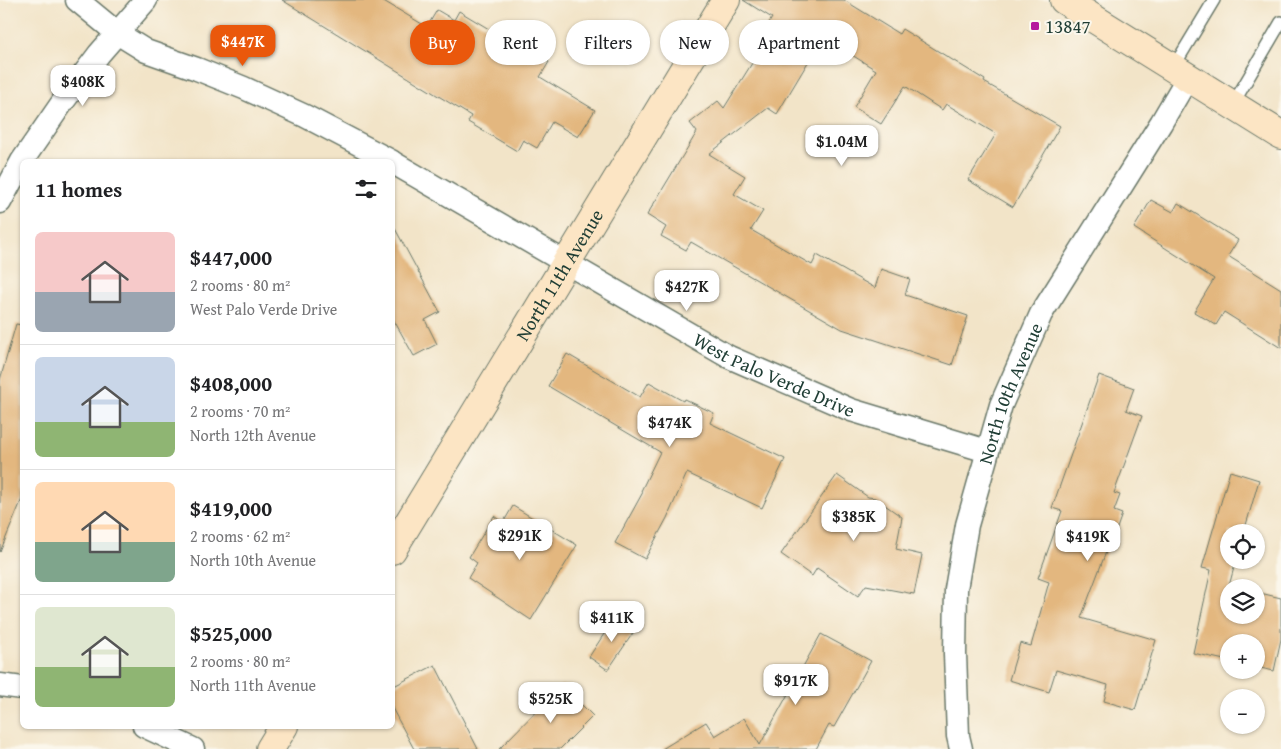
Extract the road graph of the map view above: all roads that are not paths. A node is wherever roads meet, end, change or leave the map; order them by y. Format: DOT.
graph roads {
  1 [pos="77,0"];
  2 [pos="146,0"];
  3 [pos="726,0"];
  4 [pos="1064,0"];
  5 [pos="1214,0"];
  6 [pos="1281,22"];
  7 [pos="117,33"];
  8 [pos="1180,72"];
  9 [pos="1233,104"];
  10 [pos="1281,135"];
  11 [pos="23,159"];
  12 [pos="386,159"];
  13 [pos="20,164"];
  14 [pos="395,164"];
  15 [pos="0,202"];
  16 [pos="567,263"];
  17 [pos="987,451"];
  18 [pos="395,545"];
  19 [pos="0,685"];
  20 [pos="20,688"];
  21 [pos="150,729"];
  22 [pos="193,749"];
  23 [pos="961,749"];
  1 -- 7 [label="street, West Palo Verde Drive"];
  2 -- 7 [label="street"];
  3 -- 16 [label="street, North 11th Avenue"];
  4 -- 8 [label="street"];
  5 -- 8 [label="lane, North 10th Avenue"];
  6 -- 9 [label="lane"];
  7 -- 11 [label="street"];
  7 -- 12 [label="street, West Palo Verde Drive"];
  8 -- 9 [label="street"];
  8 -- 17 [label="street, North 10th Avenue"];
  9 -- 10 [label="street"];
  13 -- 15 [label="street"];
  14 -- 16 [label="street, West Palo Verde Drive"];
  16 -- 17 [label="street, West Palo Verde Drive"];
  16 -- 18 [label="street, North 11th Avenue"];
  17 -- 23 [label="street, North 10th Avenue"];
  19 -- 20 [label="street"];
  21 -- 22 [label="street"];
}
